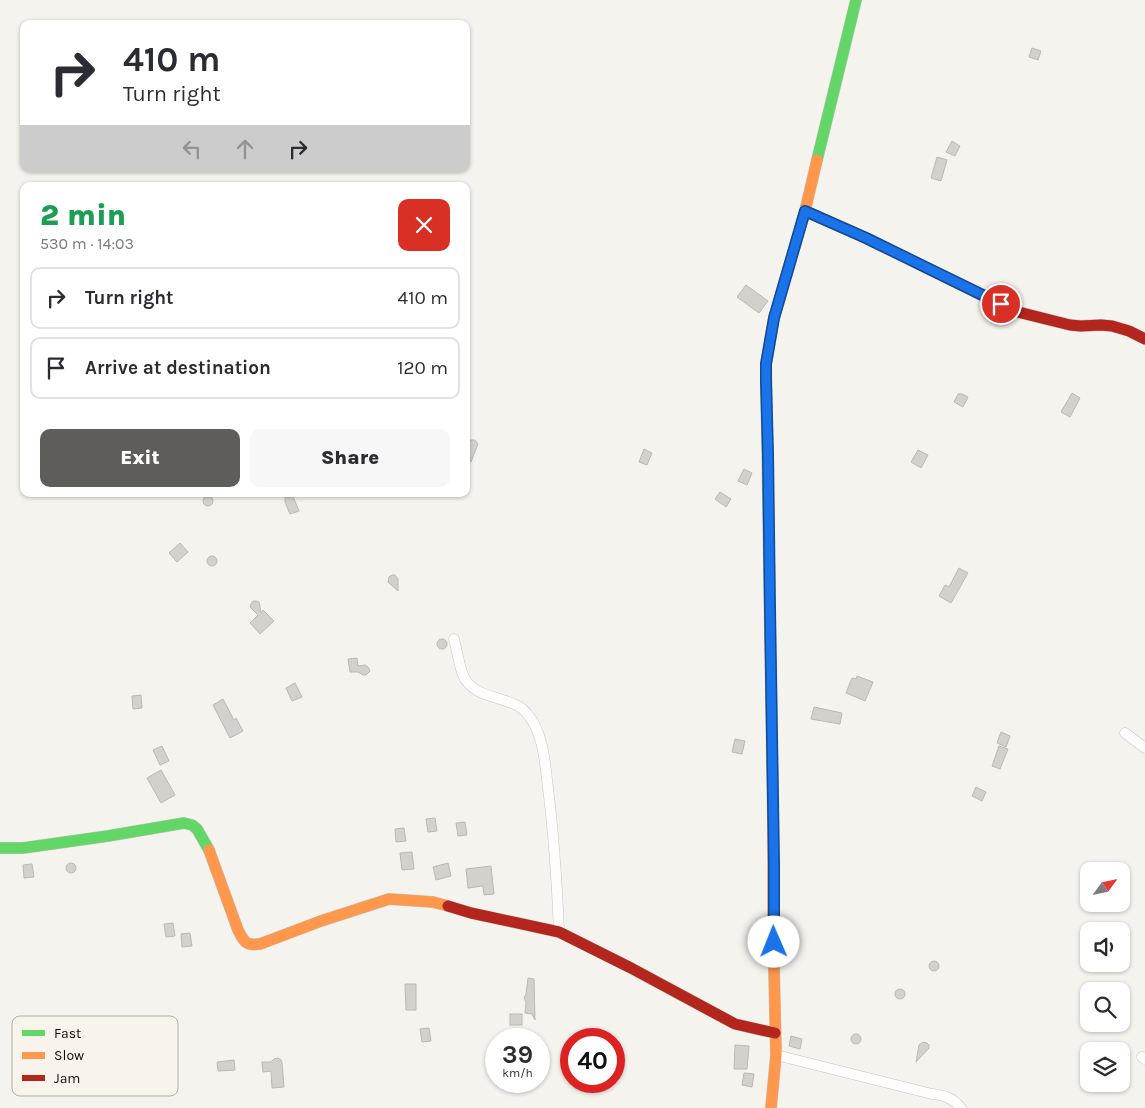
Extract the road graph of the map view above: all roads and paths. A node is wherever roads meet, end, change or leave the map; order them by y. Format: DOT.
graph roads {
  1 [pos="856,0"];
  2 [pos="805,211"];
  3 [pos="1145,339"];
  4 [pos="454,638"];
  5 [pos="1125,733"];
  6 [pos="1145,748"];
  7 [pos="0,848"];
  8 [pos="559,932"];
  9 [pos="775,1033"];
  10 [pos="776,1055"];
  11 [pos="771,1108"];
  12 [pos="961,1108"];
  1 -- 2 [label="street"];
  2 -- 3 [label="street"];
  2 -- 9 [label="street"];
  4 -- 8 [label="street"];
  5 -- 6 [label="street"];
  7 -- 8 [label="street"];
  8 -- 9 [label="street"];
  9 -- 10 [label="street"];
  10 -- 11 [label="street"];
  10 -- 12 [label="street"];
}
